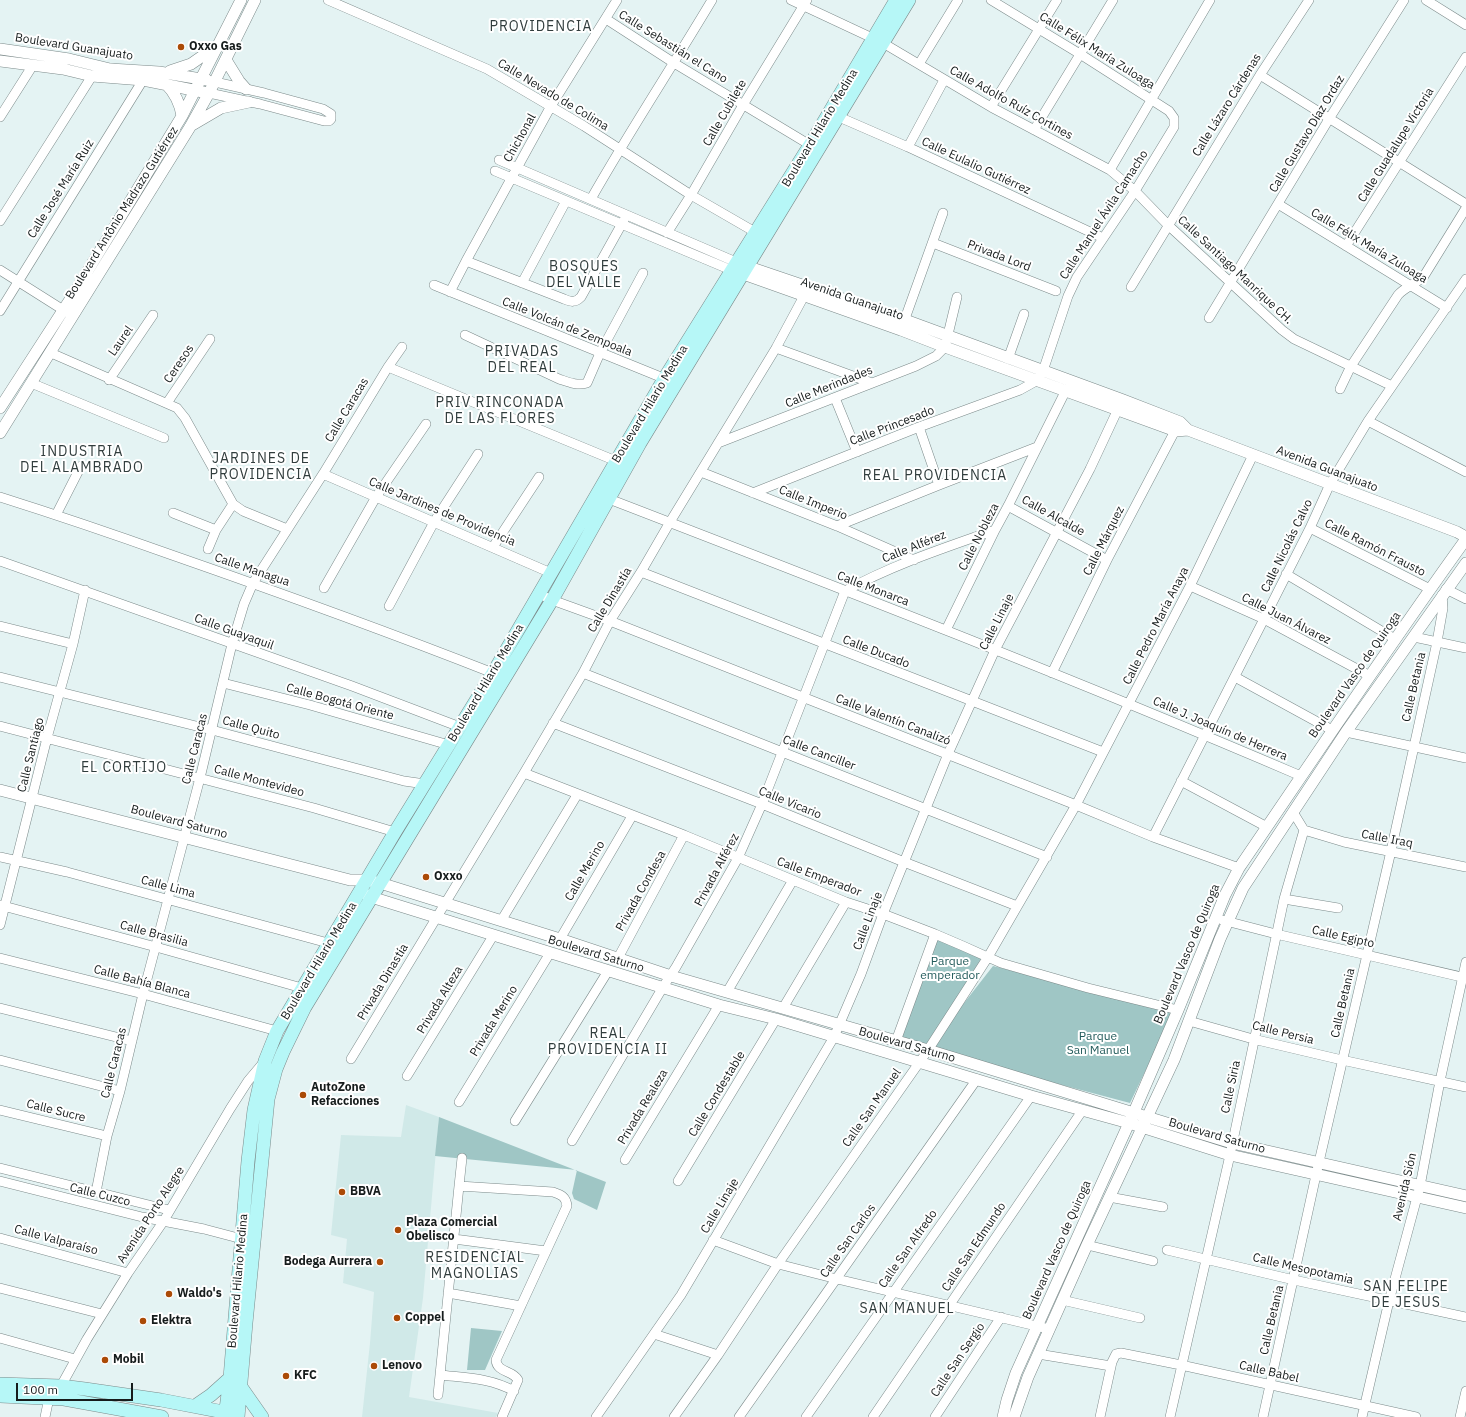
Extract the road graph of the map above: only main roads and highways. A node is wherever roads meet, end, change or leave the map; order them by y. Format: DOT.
graph roads {
  1 [pos="896,0"];
  2 [pos="909,0"];
  3 [pos="878,41"];
  4 [pos="740,268"];
  5 [pos="670,381"];
  6 [pos="366,889"];
  7 [pos="230,1378"];
  8 [pos="0,1384"];
  9 [pos="241,1386"];
  10 [pos="0,1396"];
  11 [pos="195,1406"];
  12 [pos="234,1416"];
  13 [pos="162,1417"];
  14 [pos="262,1417"];
  1 -- 3 [label="main road, Boulevard Hilario Medina"];
  2 -- 3 [label="main road, Boulevard Hilario Medina"];
  3 -- 4 [label="main road, Boulevard Hilario Medina"];
  3 -- 4 [label="main road, Boulevard Hilario Medina"];
  4 -- 5 [label="main road, Boulevard Hilario Medina"];
  5 -- 6 [label="main road, Boulevard Hilario Medina"];
  5 -- 6 [label="main road, Boulevard Hilario Medina"];
  6 -- 7 [label="main road, Boulevard Hilario Medina"];
  6 -- 9 [label="main road, Boulevard Hilario Medina"];
  7 -- 11 [label="main road"];
  7 -- 12 [label="main road, Boulevard Hilario Medina"];
  8 -- 11 [label="main road"];
  9 -- 12 [label="main road, Boulevard Hilario Medina"];
  9 -- 14 [label="main road"];
  10 -- 13 [label="main road"];
  11 -- 12 [label="main road"];
}
